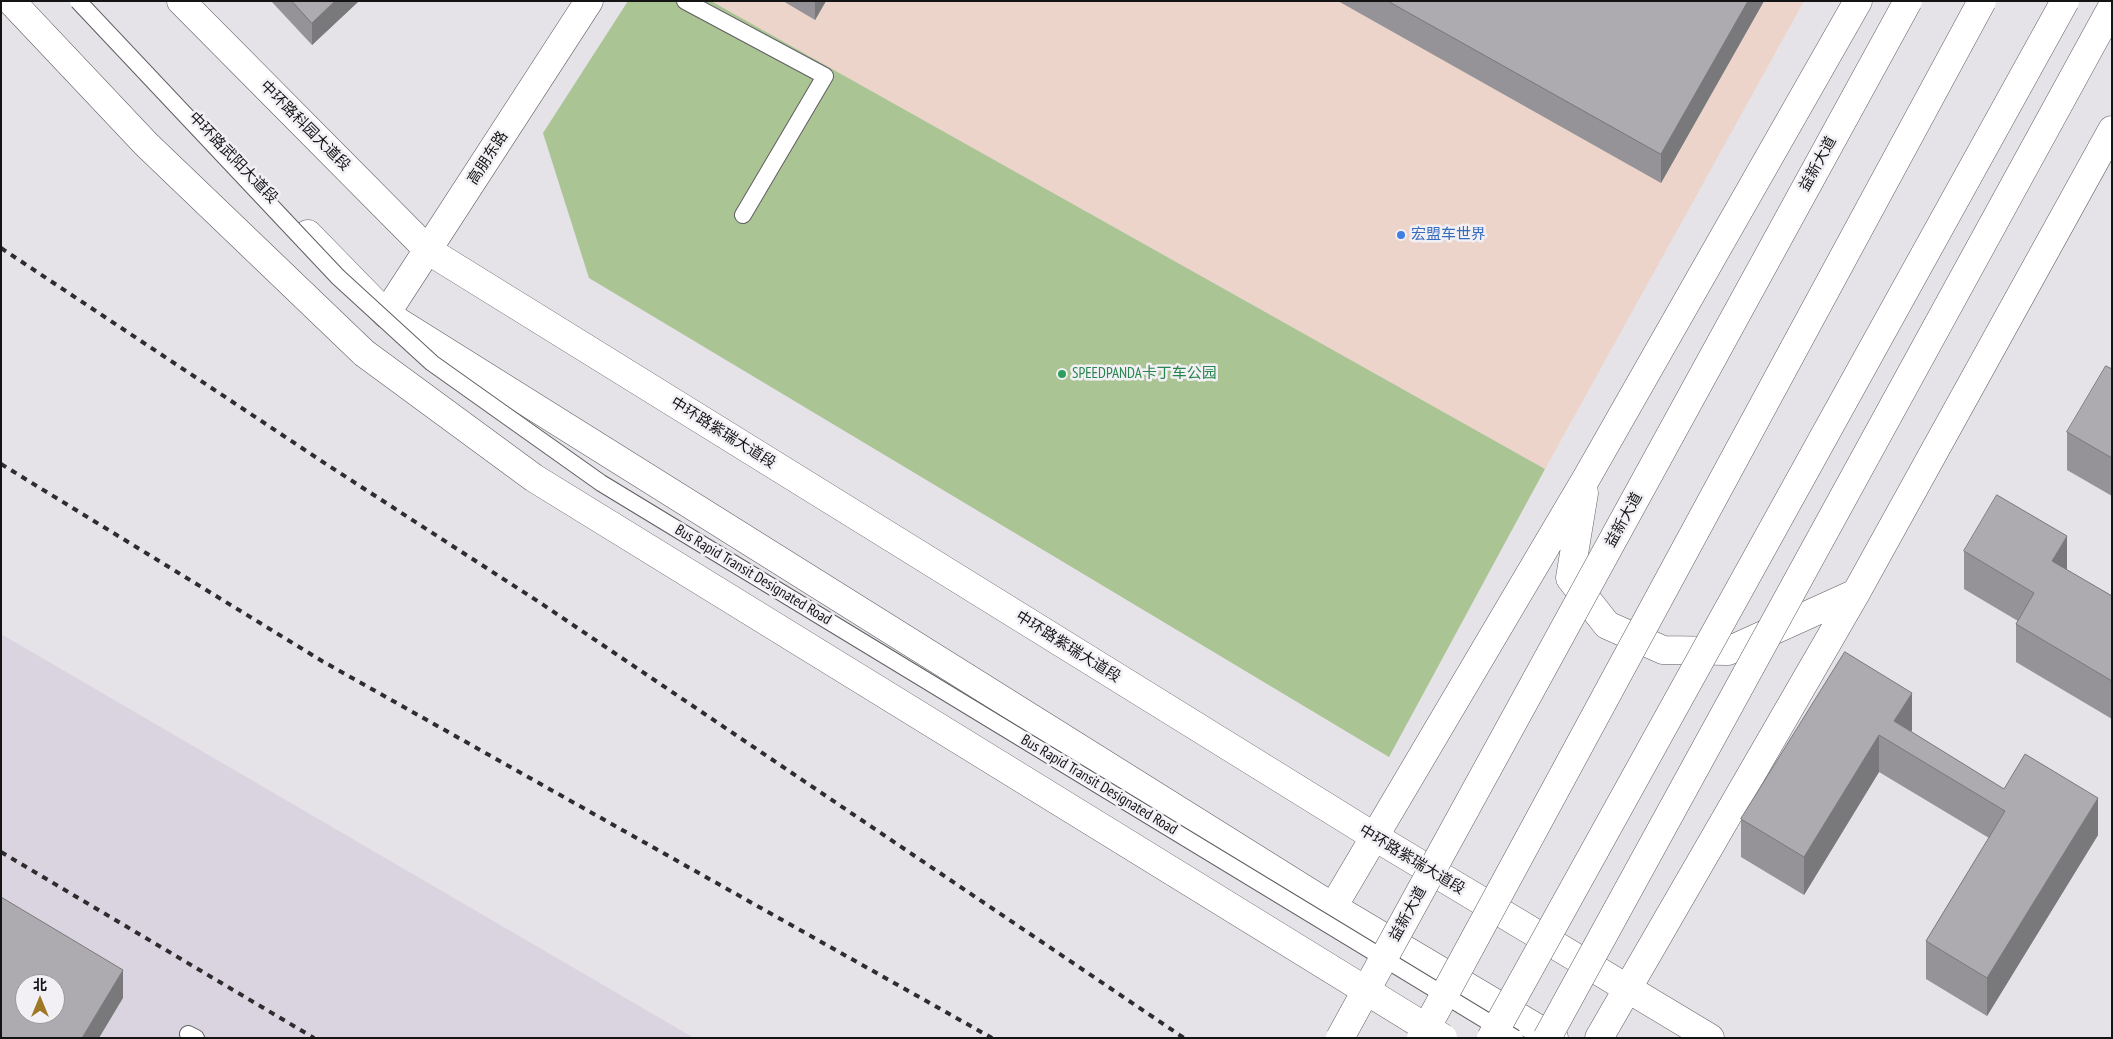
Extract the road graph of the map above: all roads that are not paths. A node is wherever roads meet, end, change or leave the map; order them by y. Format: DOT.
graph roads {
  1 [pos="11,1"];
  2 [pos="78,1"];
  3 [pos="181,1"];
  4 [pos="589,1"];
  5 [pos="685,1"];
  6 [pos="1858,1"];
  7 [pos="1908,1"];
  8 [pos="1982,1"];
  9 [pos="2065,1"];
  10 [pos="2112,7"];
  11 [pos="2112,130"];
  12 [pos="744,215"];
  13 [pos="429,251"];
  14 [pos="386,314"];
  15 [pos="1587,477"];
  16 [pos="1856,593"];
  17 [pos="1375,837"];
  18 [pos="1333,907"];
  19 [pos="1627,990"];
  20 [pos="1340,1038"];
  21 [pos="1421,1038"];
  22 [pos="1443,1038"];
  23 [pos="1491,1038"];
  24 [pos="1515,1038"];
  25 [pos="1548,1038"];
  26 [pos="1554,1038"];
  27 [pos="1600,1038"];
  28 [pos="1710,1038"];
  1 -- 22 [label="main road, bridge"];
  2 -- 14 [label="main road, 中环路武阳大道段"];
  2 -- 24 [label="lane, Bus Rapid Transit Designated Road, bridge"];
  3 -- 13 [label="main road, 中环路科园大道段"];
  4 -- 13 [label="main road, 高朋东路"];
  5 -- 12 [label="lane"];
  6 -- 15 [label="main road"];
  7 -- 20 [label="main road, 益新大道, bridge"];
  8 -- 21 [label="main road, bridge"];
  9 -- 23 [label="main road, bridge"];
  10 -- 25 [label="main road, bridge"];
  11 -- 16 [label="main road"];
  13 -- 14 [label="main road, 高朋东路"];
  13 -- 17 [label="main road, 中环路紫瑞大道段"];
  14 -- 18 [label="main road"];
  15 -- 16 [label="main road"];
  15 -- 17 [label="main road"];
  16 -- 19 [label="main road"];
  17 -- 18 [label="main road"];
  17 -- 19 [label="main road, 中环路紫瑞大道段"];
  18 -- 26 [label="main road"];
  19 -- 27 [label="main road"];
  19 -- 28 [label="main road, 中环路紫瑞大道段"];
}
